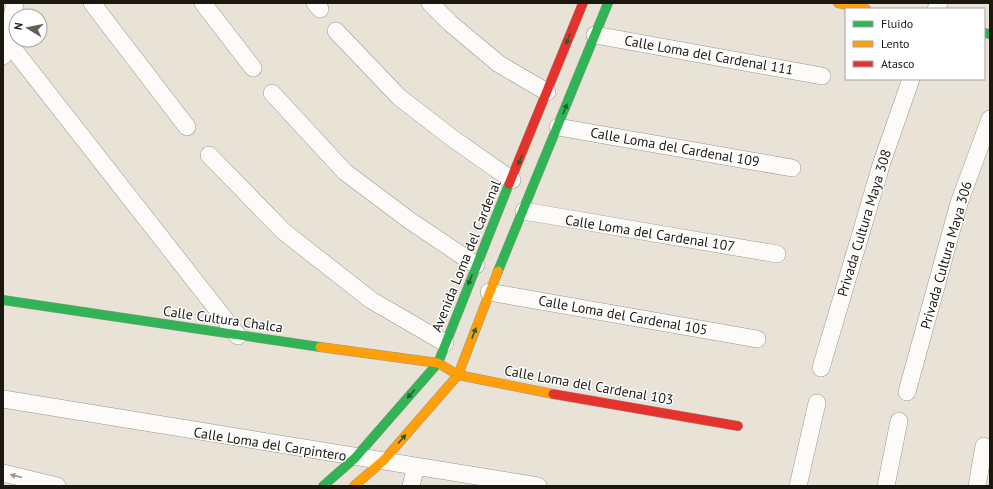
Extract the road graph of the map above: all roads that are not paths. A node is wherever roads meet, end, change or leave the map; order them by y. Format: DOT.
graph roads {
  1 [pos="14,3"];
  2 [pos="92,3"];
  3 [pos="203,3"];
  4 [pos="430,3"];
  5 [pos="608,3"];
  6 [pos="838,3"];
  7 [pos="577,6"];
  8 [pos="861,8"];
  9 [pos="3,10"];
  10 [pos="336,31"];
  11 [pos="595,35"];
  12 [pos="5,49"];
  13 [pos="253,68"];
  14 [pos="822,76"];
  15 [pos="911,80"];
  16 [pos="547,92"];
  17 [pos="272,93"];
  18 [pos="990,119"];
  19 [pos="187,127"];
  20 [pos="558,127"];
  21 [pos="209,154"];
  22 [pos="792,168"];
  23 [pos="512,180"];
  24 [pos="524,211"];
  25 [pos="777,254"];
  26 [pos="476,265"];
  27 [pos="489,292"];
  28 [pos="3,300"];
  29 [pos="238,336"];
  30 [pos="757,339"];
  31 [pos="445,343"];
  32 [pos="438,363"];
  33 [pos="821,368"];
  34 [pos="458,375"];
  35 [pos="907,392"];
  36 [pos="3,400"];
  37 [pos="817,403"];
  38 [pos="899,422"];
  39 [pos="738,426"];
  40 [pos="984,446"];
  41 [pos="355,458"];
  42 [pos="384,460"];
  43 [pos="416,466"];
  44 [pos="3,473"];
  45 [pos="508,484"];
  46 [pos="57,486"];
  47 [pos="323,486"];
  48 [pos="354,486"];
  49 [pos="411,486"];
  50 [pos="538,486"];
  51 [pos="798,486"];
  52 [pos="886,486"];
  53 [pos="977,486"];
  1 -- 9 [label="street"];
  1 -- 12 [label="street"];
  2 -- 19 [label="street"];
  3 -- 13 [label="street"];
  4 -- 16 [label="street"];
  5 -- 11 [label="street"];
  6 -- 8 [label="street"];
  7 -- 16 [label="street, Avenida Loma del Cardenal, one-way"];
  10 -- 23 [label="street"];
  11 -- 14 [label="street, Calle Loma del Cardenal 111"];
  20 -- 11 [label="street, one-way"];
  12 -- 29 [label="street"];
  15 -- 33 [label="street, Privada Cultura Maya 308"];
  16 -- 23 [label="street, Avenida Loma del Cardenal, one-way"];
  17 -- 26 [label="street"];
  18 -- 35 [label="street, Privada Cultura Maya 306"];
  20 -- 22 [label="street, Calle Loma del Cardenal 109"];
  20 -- 24 [label="street"];
  21 -- 31 [label="street"];
  23 -- 26 [label="street, Avenida Loma del Cardenal"];
  24 -- 25 [label="street, Calle Loma del Cardenal 107"];
  24 -- 27 [label="street"];
  26 -- 31 [label="street, Avenida Loma del Cardenal, one-way"];
  27 -- 30 [label="street, Calle Loma del Cardenal 105"];
  34 -- 27 [label="street, one-way"];
  28 -- 29 [label="street, Calle Cultura Chalca"];
  29 -- 32 [label="street, Calle Cultura Chalca"];
  31 -- 32 [label="street, Avenida Loma del Cardenal"];
  32 -- 34 [label="street, Calle Loma del Cardenal 103"];
  32 -- 41 [label="street, Avenida Loma del Cardenal, one-way"];
  34 -- 39 [label="street, Calle Loma del Cardenal 103"];
  42 -- 34 [label="street, one-way"];
  36 -- 41 [label="street, Calle Loma del Carpintero"];
  37 -- 51 [label="street"];
  38 -- 52 [label="street"];
  40 -- 53 [label="street"];
  41 -- 42 [label="street, Calle Loma del Carpintero"];
  41 -- 47 [label="street, Avenida Loma del Cardenal"];
  42 -- 43 [label="street, Calle Loma del Carpintero"];
  42 -- 48 [label="street"];
  43 -- 45 [label="street, Calle Loma del Carpintero"];
  43 -- 49 [label="street"];
  46 -- 44 [label="street, one-way"];
  45 -- 50 [label="street, Calle Loma del Carpintero"];
}
